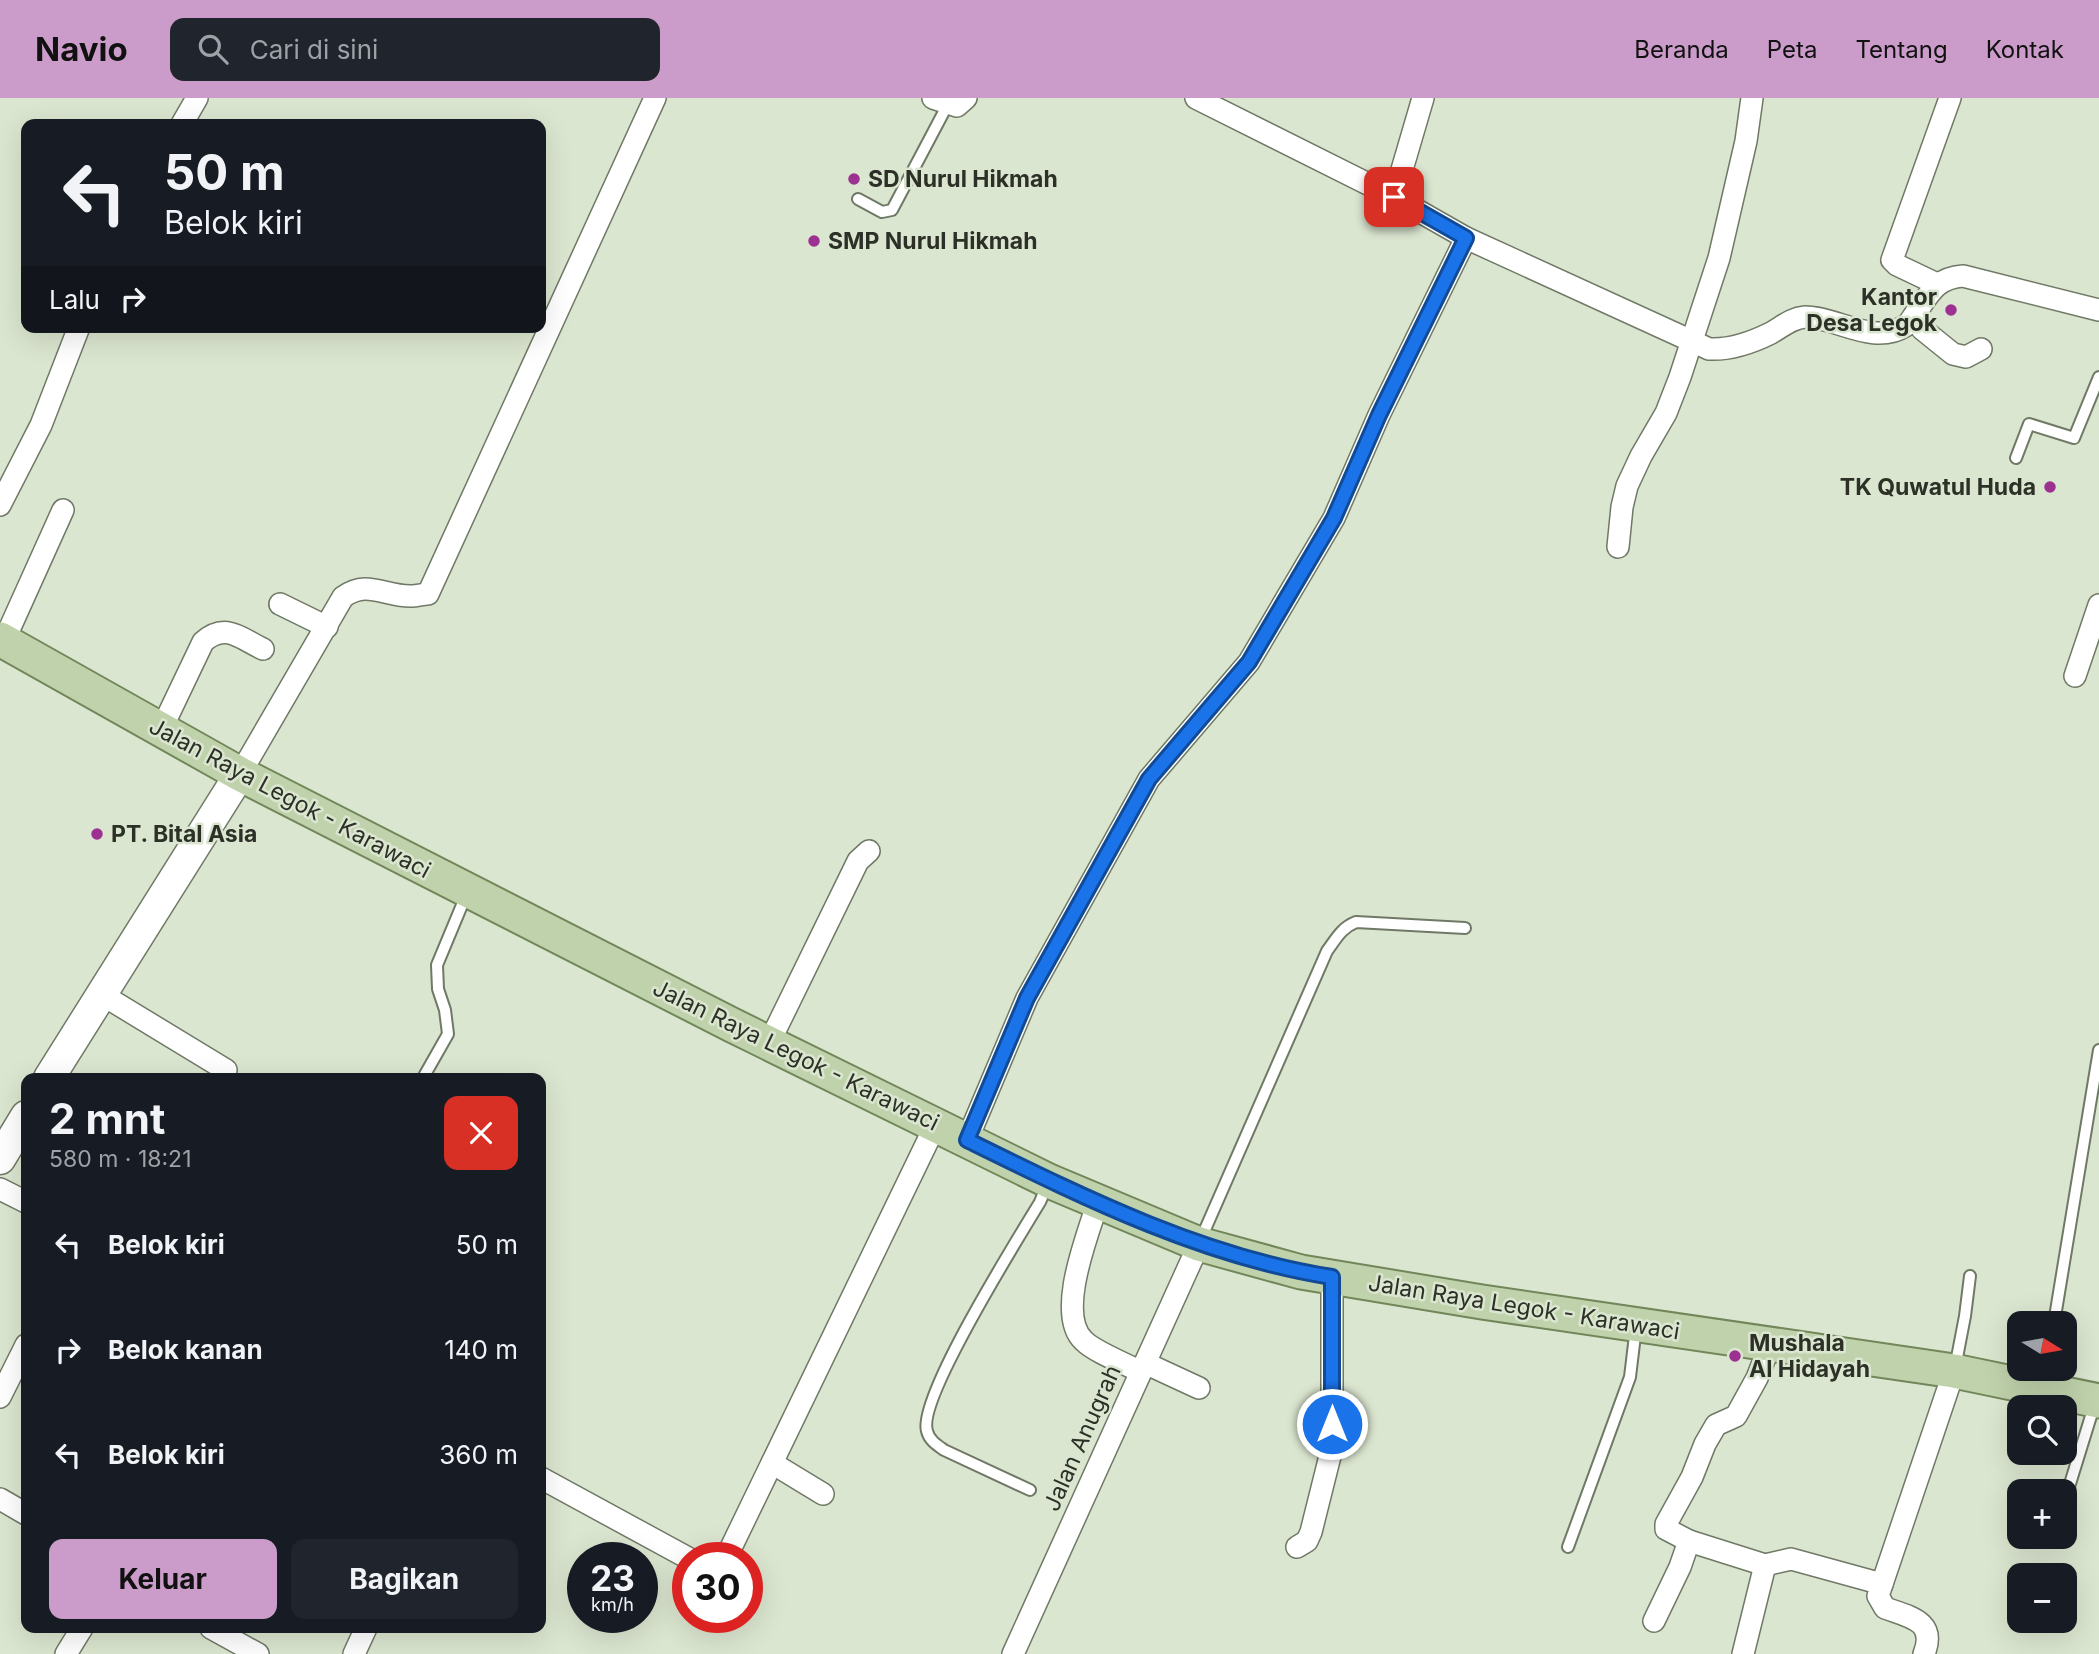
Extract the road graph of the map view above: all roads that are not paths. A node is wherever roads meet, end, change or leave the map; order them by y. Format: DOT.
graph roads {
  1 [pos="197,98"];
  2 [pos="655,98"];
  3 [pos="1196,98"];
  4 [pos="1423,98"];
  5 [pos="1752,98"];
  6 [pos="1950,98"];
  7 [pos="949,100"];
  8 [pos="185,119"];
  9 [pos="1394,197"];
  10 [pos="858,199"];
  11 [pos="1466,238"];
  12 [pos="1937,284"];
  13 [pos="2099,310"];
  14 [pos="1915,315"];
  15 [pos="77,333"];
  16 [pos="1691,341"];
  17 [pos="1981,349"];
  18 [pos="2099,377"];
  19 [pos="2016,458"];
  20 [pos="6,474"];
  21 [pos="0,505"];
  22 [pos="63,510"];
  23 [pos="1618,547"];
  24 [pos="280,604"];
  25 [pos="2099,605"];
  26 [pos="327,627"];
  27 [pos="2094,634"];
  28 [pos="2,640"];
  29 [pos="263,649"];
  30 [pos="2075,676"];
  31 [pos="161,730"];
  32 [pos="240,774"];
  33 [pos="869,851"];
  34 [pos="468,891"];
  35 [pos="1465,929"];
  36 [pos="101,994"];
  37 [pos="769,1043"];
  38 [pos="2099,1050"];
  39 [pos="226,1070"];
  40 [pos="52,1073"];
  41 [pos="426,1073"];
  42 [pos="21,1124"];
  43 [pos="936,1124"];
  44 [pos="967,1140"];
  45 [pos="0,1159"];
  46 [pos="1049,1181"];
  47 [pos="0,1189"];
  48 [pos="21,1200"];
  49 [pos="1098,1202"];
  50 [pos="1199,1244"];
  51 [pos="1970,1276"];
  52 [pos="1332,1277"];
  53 [pos="2056,1311"];
  54 [pos="1636,1324"];
  55 [pos="1770,1345"];
  56 [pos="21,1355"];
  57 [pos="1143,1367"];
  58 [pos="1954,1371"];
  59 [pos="1199,1388"];
  60 [pos="0,1397"];
  61 [pos="2098,1401"];
  62 [pos="772,1463"];
  63 [pos="2072,1479"];
  64 [pos="546,1481"];
  65 [pos="1030,1490"];
  66 [pos="823,1494"];
  67 [pos="0,1499"];
  68 [pos="21,1511"];
  69 [pos="1689,1541"];
  70 [pos="734,1542"];
  71 [pos="1568,1546"];
  72 [pos="1297,1547"];
  73 [pos="672,1549"];
  74 [pos="1765,1565"];
  75 [pos="1882,1584"];
  76 [pos="1654,1621"];
  77 [pos="79,1633"];
  78 [pos="220,1633"];
  79 [pos="364,1633"];
  80 [pos="66,1654"];
  81 [pos="258,1654"];
  82 [pos="354,1654"];
  83 [pos="1013,1654"];
  84 [pos="1743,1654"];
  85 [pos="1924,1654"];
  1 -- 8 [label="street"];
  2 -- 26 [label="street"];
  3 -- 9 [label="street"];
  4 -- 9 [label="street"];
  5 -- 16 [label="street"];
  6 -- 12 [label="street"];
  7 -- 10 [label="lane"];
  9 -- 11 [label="street"];
  11 -- 16 [label="street"];
  11 -- 44 [label="street"];
  12 -- 13 [label="street"];
  12 -- 14 [label="street"];
  14 -- 16 [label="street"];
  14 -- 17 [label="street"];
  15 -- 20 [label="street"];
  16 -- 23 [label="street"];
  18 -- 19 [label="lane"];
  20 -- 21 [label="street"];
  22 -- 28 [label="street"];
  24 -- 26 [label="street"];
  25 -- 27 [label="street"];
  26 -- 32 [label="street"];
  27 -- 30 [label="street"];
  28 -- 31 [label="main road, Jalan Raya Legok - Karawaci"];
  29 -- 31 [label="street"];
  31 -- 32 [label="main road, Jalan Raya Legok - Karawaci"];
  32 -- 34 [label="main road, Jalan Raya Legok - Karawaci"];
  32 -- 36 [label="street"];
  33 -- 37 [label="street"];
  34 -- 37 [label="main road, Jalan Raya Legok - Karawaci"];
  34 -- 41 [label="lane"];
  35 -- 50 [label="lane"];
  36 -- 39 [label="street"];
  36 -- 40 [label="street"];
  37 -- 43 [label="main road, Jalan Raya Legok - Karawaci"];
  38 -- 53 [label="lane"];
  42 -- 45 [label="street"];
  43 -- 44 [label="main road, Jalan Raya Legok - Karawaci"];
  43 -- 62 [label="street"];
  44 -- 46 [label="main road, Jalan Raya Legok - Karawaci"];
  46 -- 49 [label="main road, Jalan Raya Legok - Karawaci"];
  46 -- 65 [label="lane"];
  47 -- 48 [label="street"];
  49 -- 50 [label="main road, Jalan Raya Legok - Karawaci"];
  49 -- 57 [label="street"];
  50 -- 52 [label="main road, Jalan Raya Legok - Karawaci"];
  50 -- 57 [label="street, Jalan Anugrah"];
  51 -- 58 [label="lane"];
  52 -- 54 [label="main road, Jalan Raya Legok - Karawaci"];
  52 -- 72 [label="street"];
  54 -- 55 [label="main road, Jalan Raya Legok - Karawaci"];
  54 -- 71 [label="lane"];
  55 -- 58 [label="main road, Jalan Raya Legok - Karawaci"];
  55 -- 69 [label="street"];
  56 -- 60 [label="street"];
  57 -- 59 [label="street"];
  57 -- 83 [label="street, Jalan Anugrah"];
  58 -- 61 [label="main road, Jalan Raya Legok - Karawaci"];
  58 -- 75 [label="street"];
  61 -- 63 [label="lane"];
  62 -- 66 [label="street"];
  62 -- 70 [label="street"];
  64 -- 73 [label="street"];
  67 -- 68 [label="street"];
  69 -- 74 [label="street"];
  69 -- 76 [label="street"];
  74 -- 75 [label="street"];
  74 -- 84 [label="street"];
  75 -- 85 [label="street"];
  77 -- 80 [label="street"];
  78 -- 81 [label="street"];
  79 -- 82 [label="street"];
}
